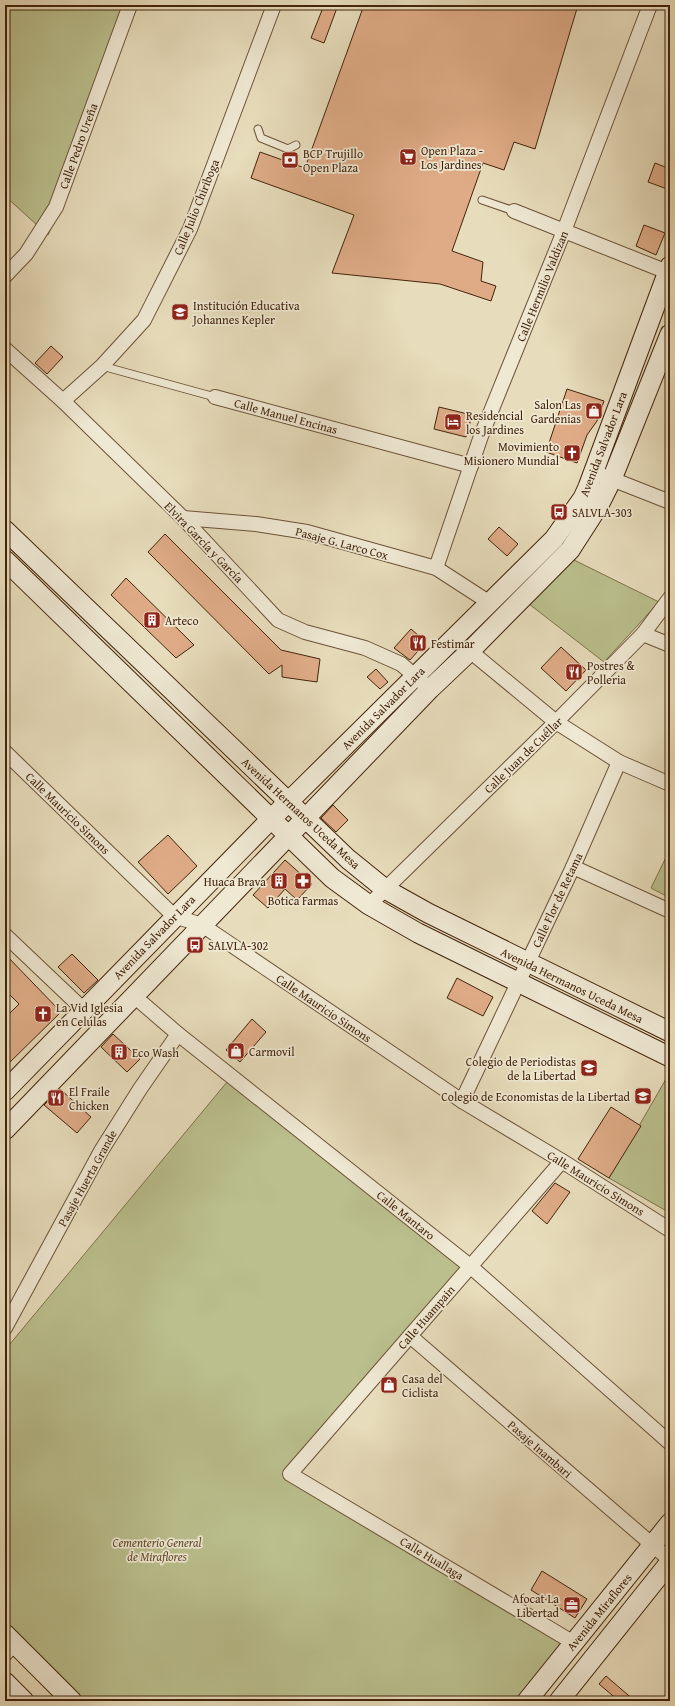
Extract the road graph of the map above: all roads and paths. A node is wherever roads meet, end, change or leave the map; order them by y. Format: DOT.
graph roads {
  1 [pos="130,5"];
  2 [pos="274,5"];
  3 [pos="650,5"];
  4 [pos="258,129"];
  5 [pos="296,145"];
  6 [pos="482,200"];
  7 [pos="514,211"];
  8 [pos="564,231"];
  9 [pos="669,270"];
  10 [pos="5,276"];
  11 [pos="670,334"];
  12 [pos="5,349"];
  13 [pos="102,366"];
  14 [pos="215,397"];
  15 [pos="63,401"];
  16 [pos="471,466"];
  17 [pos="594,472"];
  18 [pos="612,478"];
  19 [pos="670,502"];
  20 [pos="184,518"];
  21 [pos="5,530"];
  22 [pos="5,560"];
  23 [pos="436,568"];
  24 [pos="670,598"];
  25 [pos="490,603"];
  26 [pos="643,634"];
  27 [pos="670,645"];
  28 [pos="470,651"];
  29 [pos="415,677"];
  30 [pos="168,687"];
  31 [pos="430,690"];
  32 [pos="152,703"];
  33 [pos="556,722"];
  34 [pos="5,752"];
  35 [pos="619,762"];
  36 [pos="670,784"];
  37 [pos="288,802"];
  38 [pos="271,818"];
  39 [pos="306,819"];
  40 [pos="290,836"];
  41 [pos="573,867"];
  42 [pos="386,889"];
  43 [pos="369,905"];
  44 [pos="670,911"];
  45 [pos="174,916"];
  46 [pos="202,925"];
  47 [pos="5,935"];
  48 [pos="527,963"];
  49 [pos="518,983"];
  50 [pos="134,996"];
  51 [pos="84,1010"];
  52 [pos="670,1032"];
  53 [pos="178,1034"];
  54 [pos="670,1057"];
  55 [pos="5,1090"];
  56 [pos="462,1101"];
  57 [pos="7,1123"];
  58 [pos="562,1161"];
  59 [pos="670,1230"];
  60 [pos="470,1266"];
  61 [pos="5,1328"];
  62 [pos="410,1336"];
  63 [pos="670,1443"];
  64 [pos="290,1474"];
  65 [pos="670,1523"];
  66 [pos="652,1546"];
  67 [pos="670,1561"];
  68 [pos="574,1643"];
  69 [pos="8,1644"];
  70 [pos="5,1682"];
  71 [pos="24,1701"];
  72 [pos="72,1701"];
  73 [pos="528,1701"];
  74 [pos="559,1701"];
  1 -- 10 [label="street, Calle Pedro Ureña"];
  2 -- 13 [label="street, Calle Julio Chiriboga"];
  3 -- 8 [label="street, Calle Hermilio Valdizan"];
  4 -- 5 [label="lane"];
  6 -- 7 [label="lane"];
  7 -- 8 [label="street"];
  8 -- 9 [label="street"];
  8 -- 16 [label="street, Calle Hermilio Valdizan"];
  9 -- 17 [label="street, Avenida Salvador Lara"];
  11 -- 18 [label="street, Avenida Salvador Lara"];
  12 -- 15 [label="street, Elvira García y García"];
  13 -- 14 [label="lane, Calle Manuel Encinas"];
  13 -- 15 [label="street, Calle Julio Chiriboga"];
  14 -- 16 [label="street, Calle Manuel Encinas"];
  15 -- 20 [label="street, Elvira García y García"];
  16 -- 23 [label="street, Calle Hermilio Valdizan"];
  17 -- 18 [label="street"];
  17 -- 25 [label="street, Avenida Salvador Lara"];
  18 -- 19 [label="street"];
  18 -- 28 [label="street, Avenida Salvador Lara"];
  20 -- 23 [label="street, Pasaje G. Larco Cox"];
  20 -- 29 [label="street, Elvira García y García"];
  21 -- 30 [label="street, Avenida Hermanos Uceda Mesa"];
  22 -- 32 [label="street, Avenida Hermanos Uceda Mesa"];
  23 -- 25 [label="street, Pasaje G. Larco Cox"];
  24 -- 26 [label="street, Calle Juan de Cuéllar"];
  25 -- 29 [label="street, Avenida Salvador Lara"];
  26 -- 27 [label="street"];
  26 -- 33 [label="street, Calle Juan de Cuéllar"];
  28 -- 31 [label="street, Avenida Salvador Lara"];
  28 -- 33 [label="street"];
  29 -- 31 [label="street, Elvira García y García"];
  29 -- 37 [label="street, Avenida Salvador Lara"];
  30 -- 32 [label="street"];
  30 -- 37 [label="street, Avenida Hermanos Uceda Mesa"];
  31 -- 39 [label="street, Avenida Salvador Lara"];
  32 -- 38 [label="street, Avenida Hermanos Uceda Mesa"];
  33 -- 35 [label="street"];
  33 -- 42 [label="street, Calle Juan de Cuéllar"];
  34 -- 45 [label="street, Calle Mauricio Simons"];
  35 -- 36 [label="street"];
  35 -- 41 [label="street, Calle Flor de Retama"];
  37 -- 38 [label="street, Avenida Salvador Lara"];
  37 -- 39 [label="street, Avenida Hermanos Uceda Mesa"];
  38 -- 40 [label="street, Avenida Hermanos Uceda Mesa"];
  38 -- 45 [label="street, Avenida Salvador Lara"];
  39 -- 40 [label="street, Avenida Salvador Lara"];
  39 -- 42 [label="street, Avenida Hermanos Uceda Mesa"];
  40 -- 43 [label="street, Avenida Hermanos Uceda Mesa"];
  40 -- 46 [label="street, Avenida Salvador Lara"];
  41 -- 44 [label="street"];
  41 -- 48 [label="street, Calle Flor de Retama"];
  42 -- 43 [label="street, Calle Juan de Cuéllar"];
  42 -- 48 [label="street, Avenida Hermanos Uceda Mesa"];
  43 -- 49 [label="street, Avenida Hermanos Uceda Mesa"];
  45 -- 46 [label="street, Calle Mauricio Simons"];
  45 -- 51 [label="street, Avenida Salvador Lara"];
  46 -- 50 [label="street, Avenida Salvador Lara"];
  46 -- 56 [label="street, Calle Mauricio Simons"];
  47 -- 51 [label="street"];
  48 -- 49 [label="street, Calle Flor de Retama"];
  48 -- 52 [label="street, Avenida Hermanos Uceda Mesa"];
  49 -- 54 [label="street, Avenida Hermanos Uceda Mesa"];
  49 -- 56 [label="street, Calle Flor de Retama"];
  50 -- 53 [label="street, Calle Mantaro"];
  50 -- 57 [label="street, Avenida Salvador Lara"];
  51 -- 55 [label="street, Avenida Salvador Lara"];
  53 -- 60 [label="street, Calle Mantaro"];
  53 -- 61 [label="street, Pasaje Huerta Grande"];
  56 -- 58 [label="street, Calle Mauricio Simons"];
  58 -- 59 [label="street, Calle Mauricio Simons"];
  58 -- 60 [label="street, Calle Huampain"];
  60 -- 62 [label="street, Calle Huampain"];
  60 -- 63 [label="street, Calle Mantaro"];
  62 -- 64 [label="street, Calle Huampain"];
  62 -- 66 [label="street, Pasaje Inambari"];
  64 -- 68 [label="street, Calle Huallaga"];
  65 -- 66 [label="street, Avenida Miraflores"];
  66 -- 67 [label="street, Pasaje Inambari"];
  66 -- 68 [label="street, Avenida Miraflores"];
  67 -- 74 [label="street, Avenida Miraflores"];
  68 -- 73 [label="street, Avenida Miraflores"];
  69 -- 72 [label="street"];
  70 -- 71 [label="street"];
}
